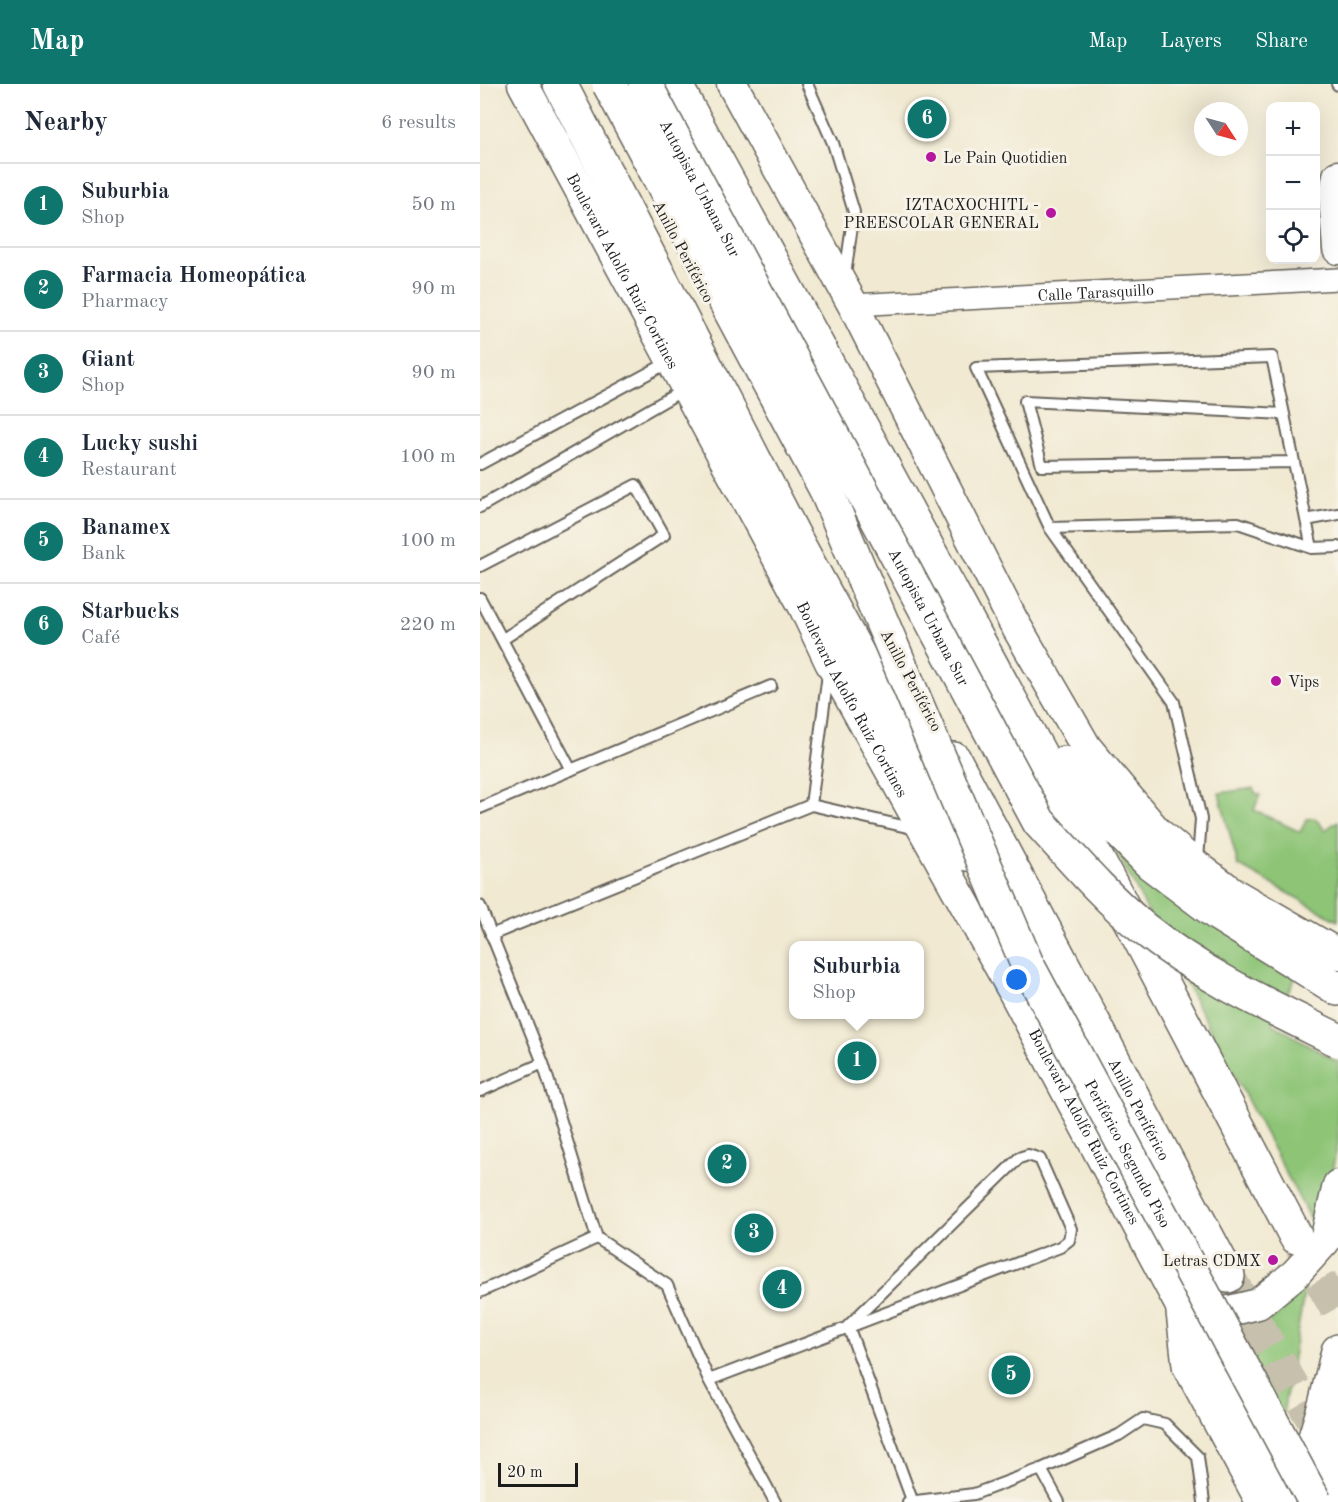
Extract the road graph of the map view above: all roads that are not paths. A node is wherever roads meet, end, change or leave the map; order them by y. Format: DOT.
graph roads {
  1 [pos="523,84"];
  2 [pos="560,84"];
  3 [pos="596,84"];
  4 [pos="609,84"];
  5 [pos="645,84"];
  6 [pos="675,84"];
  7 [pos="699,84"];
  8 [pos="732,84"];
  9 [pos="807,84"];
  10 [pos="1338,176"];
  11 [pos="1338,249"];
  12 [pos="1338,279"];
  13 [pos="848,296"];
  14 [pos="671,361"];
  15 [pos="685,388"];
  16 [pos="1284,414"];
  17 [pos="1294,462"];
  18 [pos="480,464"];
  19 [pos="480,507"];
  20 [pos="1338,514"];
  21 [pos="1306,520"];
  22 [pos="1050,528"];
  23 [pos="1338,547"];
  24 [pos="1312,549"];
  25 [pos="480,566"];
  26 [pos="480,598"];
  27 [pos="503,639"];
  28 [pos="830,662"];
  29 [pos="771,686"];
  30 [pos="571,770"];
  31 [pos="811,805"];
  32 [pos="480,808"];
  33 [pos="923,830"];
  34 [pos="1197,866"];
  35 [pos="480,906"];
  36 [pos="492,936"];
  37 [pos="1338,954"];
  38 [pos="1027,964"];
  39 [pos="1338,989"];
  40 [pos="1338,1040"];
  41 [pos="543,1063"];
  42 [pos="480,1091"];
  43 [pos="1338,1185"];
  44 [pos="597,1238"];
  45 [pos="1296,1238"];
  46 [pos="1228,1276"];
  47 [pos="480,1292"];
  48 [pos="1183,1311"];
  49 [pos="848,1326"];
  50 [pos="1338,1351"];
  51 [pos="709,1380"];
  52 [pos="1325,1405"];
  53 [pos="1041,1469"];
  54 [pos="1338,1490"];
  55 [pos="910,1501"];
  56 [pos="775,1502"];
  57 [pos="1059,1502"];
  58 [pos="1204,1502"];
  59 [pos="1263,1502"];
  60 [pos="1286,1502"];
  61 [pos="1295,1502"];
  62 [pos="1315,1502"];
  1 -- 14 [label="main road, Boulevard Adolfo Ruiz Cortines"];
  2 -- 38 [label="main road, bridge"];
  3 -- 46 [label="main road, Anillo Periférico"];
  4 -- 38 [label="main road, Autopista Urbana Sur, bridge"];
  5 -- 40 [label="main road, Autopista Urbana Sur, bridge"];
  6 -- 45 [label="main road"];
  7 -- 39 [label="main road"];
  8 -- 13 [label="main road"];
  9 -- 13 [label="lane"];
  10 -- 11 [label="main road"];
  12 -- 13 [label="street, Calle Tarasquillo"];
  13 -- 34 [label="main road"];
  14 -- 15 [label="main road, Boulevard Adolfo Ruiz Cortines"];
  14 -- 18 [label="lane"];
  15 -- 19 [label="lane"];
  15 -- 28 [label="main road, Boulevard Adolfo Ruiz Cortines"];
  16 -- 17 [label="lane"];
  16 -- 17 [label="lane"];
  16 -- 22 [label="lane"];
  17 -- 21 [label="lane"];
  20 -- 21 [label="lane"];
  21 -- 24 [label="lane"];
  22 -- 24 [label="lane"];
  22 -- 34 [label="lane"];
  23 -- 24 [label="lane"];
  25 -- 27 [label="lane"];
  26 -- 27 [label="lane"];
  27 -- 30 [label="lane"];
  28 -- 31 [label="lane"];
  28 -- 33 [label="main road, Boulevard Adolfo Ruiz Cortines"];
  29 -- 30 [label="lane"];
  30 -- 32 [label="lane"];
  31 -- 33 [label="lane"];
  31 -- 36 [label="lane"];
  33 -- 48 [label="main road, Boulevard Adolfo Ruiz Cortines"];
  34 -- 37 [label="main road"];
  35 -- 36 [label="lane"];
  36 -- 41 [label="lane"];
  38 -- 62 [label="main road, Periférico Segundo Piso, bridge"];
  41 -- 42 [label="lane"];
  41 -- 44 [label="lane"];
  43 -- 48 [label="main road"];
  44 -- 47 [label="lane"];
  44 -- 51 [label="lane"];
  48 -- 59 [label="main road"];
  48 -- 60 [label="main road, Boulevard Adolfo Ruiz Cortines"];
  49 -- 49 [label="lane"];
  49 -- 51 [label="lane"];
  49 -- 55 [label="lane"];
  50 -- 52 [label="main road"];
  51 -- 56 [label="lane"];
  52 -- 54 [label="main road"];
  52 -- 61 [label="main road"];
  53 -- 55 [label="lane"];
  53 -- 57 [label="lane"];
  53 -- 58 [label="lane"];
}
